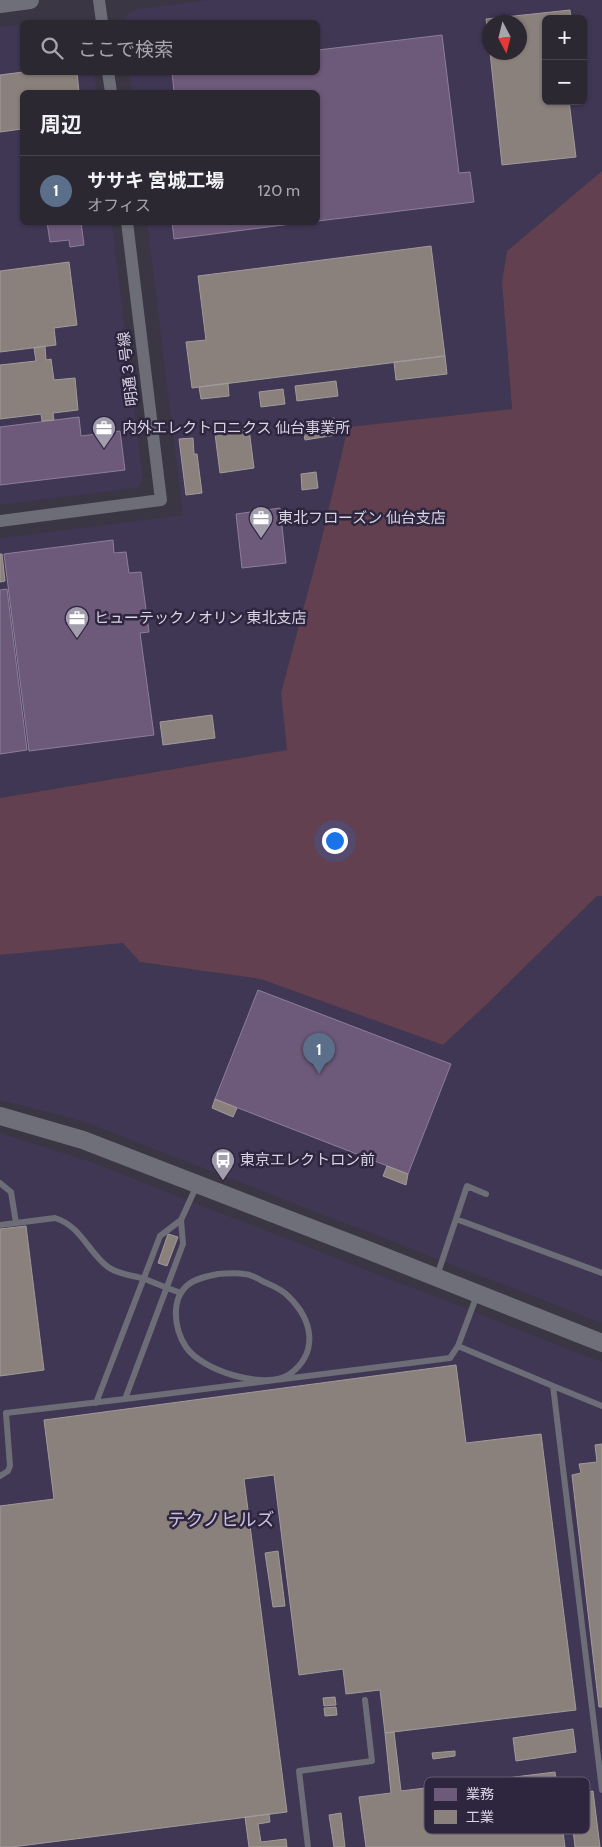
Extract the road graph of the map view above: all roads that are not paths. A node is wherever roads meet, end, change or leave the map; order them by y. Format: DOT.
graph roads {
  1 [pos="30,0"];
  2 [pos="99,0"];
  3 [pos="0,4"];
  4 [pos="102,20"];
  5 [pos="108,75"];
  6 [pos="111,90"];
  7 [pos="127,225"];
  8 [pos="0,521"];
  9 [pos="0,1116"];
  10 [pos="0,1184"];
  11 [pos="197,1184"];
  12 [pos="486,1194"];
  13 [pos="456,1219"];
  14 [pos="181,1220"];
  15 [pos="16,1223"];
  16 [pos="0,1224"];
  17 [pos="602,1273"];
  18 [pos="436,1277"];
  19 [pos="143,1279"];
  20 [pos="166,1288"];
  21 [pos="181,1292"];
  22 [pos="477,1294"];
  23 [pos="602,1343"];
  24 [pos="458,1346"];
  25 [pos="268,1380"];
  26 [pos="553,1386"];
  27 [pos="125,1399"];
  28 [pos="96,1403"];
  29 [pos="602,1406"];
  30 [pos="0,1476"];
  31 [pos="365,1700"];
  32 [pos="599,1736"];
  33 [pos="600,1761"];
  34 [pos="602,1790"];
  35 [pos="308,1847"];
  1 -- 3 [label="street"];
  2 -- 4 [label="street"];
  5 -- 6 [label="street"];
  7 -- 8 [label="street, 明通３号線"];
  9 -- 11 [label="street"];
  10 -- 15 [label="lane"];
  11 -- 14 [label="lane"];
  11 -- 18 [label="street"];
  12 -- 13 [label="lane"];
  13 -- 17 [label="lane"];
  13 -- 18 [label="lane"];
  14 -- 19 [label="lane"];
  14 -- 20 [label="lane"];
  15 -- 16 [label="lane"];
  15 -- 19 [label="lane"];
  18 -- 22 [label="street"];
  19 -- 20 [label="lane"];
  19 -- 28 [label="lane"];
  20 -- 21 [label="lane"];
  20 -- 27 [label="lane"];
  21 -- 25 [label="lane"];
  21 -- 25 [label="lane"];
  22 -- 23 [label="street"];
  22 -- 24 [label="lane"];
  24 -- 25 [label="lane"];
  24 -- 26 [label="lane"];
  25 -- 27 [label="lane"];
  26 -- 29 [label="lane"];
  26 -- 32 [label="lane"];
  27 -- 28 [label="lane"];
  28 -- 30 [label="lane"];
  31 -- 35 [label="lane"];
  32 -- 33 [label="lane"];
  33 -- 34 [label="lane"];
}
